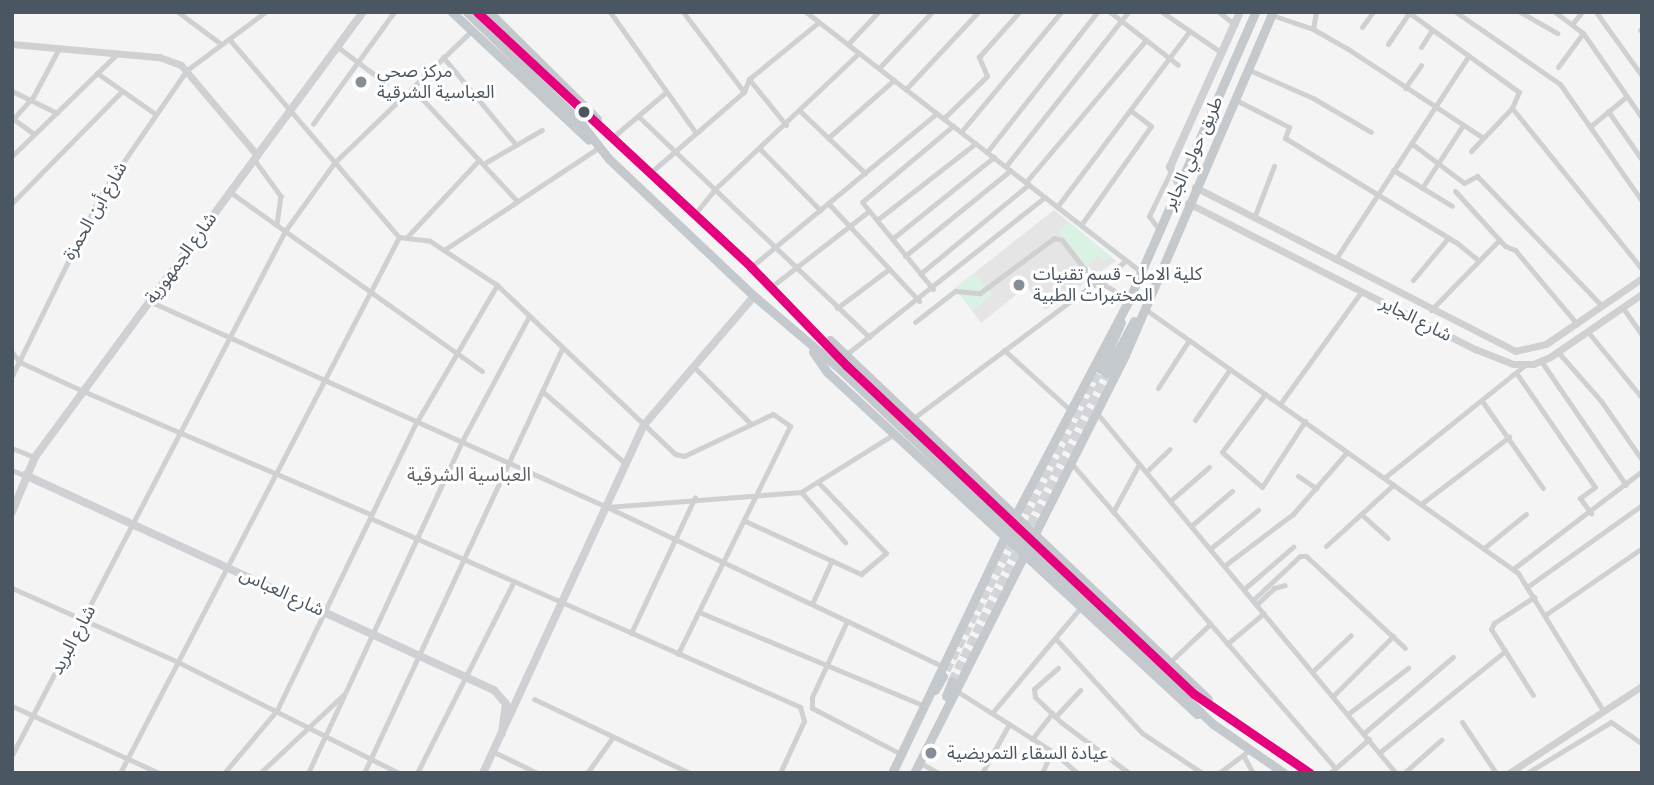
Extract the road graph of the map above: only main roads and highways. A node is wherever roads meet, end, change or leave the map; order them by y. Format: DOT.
graph roads {
  1 [pos="363,12"];
  2 [pos="452,12"];
  3 [pos="467,12"];
  4 [pos="477,12"];
  5 [pos="489,12"];
  6 [pos="1240,12"];
  7 [pos="1255,12"];
  8 [pos="1273,13"];
  9 [pos="582,118"];
  10 [pos="610,134"];
  11 [pos="597,147"];
  12 [pos="1178,183"];
  13 [pos="754,296"];
  14 [pos="1129,300"];
  15 [pos="1143,308"];
  16 [pos="817,331"];
  17 [pos="806,343"];
  18 [pos="845,369"];
  19 [pos="25,475"];
  20 [pos="1026,494"];
  21 [pos="999,498"];
  22 [pos="12,512"];
  23 [pos="1016,514"];
  24 [pos="1045,515"];
  25 [pos="985,520"];
  26 [pos="1036,533"];
  27 [pos="1004,537"];
  28 [pos="1049,546"];
  29 [pos="1024,556"];
  30 [pos="992,561"];
  31 [pos="1035,566"];
  32 [pos="1015,573"];
  33 [pos="950,682"];
  34 [pos="1191,697"];
  35 [pos="1223,713"];
  36 [pos="1213,724"];
  37 [pos="913,728"];
  38 [pos="502,734"];
  39 [pos="906,743"];
  40 [pos="924,751"];
  41 [pos="900,755"];
  42 [pos="916,768"];
  43 [pos="483,773"];
  44 [pos="892,773"];
  45 [pos="1284,773"];
  46 [pos="1310,773"];
  1 -- 19 [label="main road, شارع الجمهورية"];
  2 -- 11 [label="highway"];
  3 -- 9 [label="highway"];
  4 -- 9 [label="highway"];
  5 -- 10 [label="highway"];
  6 -- 12 [label="main road"];
  7 -- 12 [label="highway, طريق حولي الجاير"];
  8 -- 15 [label="highway, طريق حولي الجاير"];
  9 -- 10 [label="highway"];
  9 -- 11 [label="highway"];
  10 -- 16 [label="highway"];
  11 -- 13 [label="highway"];
  12 -- 14 [label="highway, طريق حولي الجاير"];
  13 -- 17 [label="highway"];
  13 -- 38 [label="main road"];
  14 -- 15 [label="highway"];
  14 -- 20 [label="highway"];
  15 -- 24 [label="highway"];
  16 -- 18 [label="highway"];
  16 -- 21 [label="highway"];
  17 -- 18 [label="highway"];
  17 -- 25 [label="highway"];
  18 -- 34 [label="highway"];
  19 -- 22 [label="main road, شارع الجمهورية"];
  19 -- 38 [label="main road, شارع العباس"];
  20 -- 21 [label="highway"];
  20 -- 23 [label="highway"];
  21 -- 23 [label="highway"];
  23 -- 26 [label="highway"];
  23 -- 27 [label="highway"];
  24 -- 26 [label="highway"];
  24 -- 28 [label="highway"];
  25 -- 27 [label="highway"];
  25 -- 30 [label="highway"];
  26 -- 28 [label="highway"];
  26 -- 29 [label="highway"];
  27 -- 29 [label="highway"];
  27 -- 30 [label="highway"];
  28 -- 35 [label="highway"];
  29 -- 31 [label="highway"];
  29 -- 32 [label="highway"];
  30 -- 37 [label="highway"];
  31 -- 32 [label="highway"];
  31 -- 36 [label="highway"];
  32 -- 33 [label="highway"];
  33 -- 37 [label="highway"];
  33 -- 40 [label="highway"];
  34 -- 35 [label="highway"];
  34 -- 36 [label="highway"];
  35 -- 46 [label="highway"];
  36 -- 45 [label="highway"];
  37 -- 39 [label="highway"];
  38 -- 43 [label="main road"];
  39 -- 40 [label="highway"];
  39 -- 41 [label="highway"];
  40 -- 42 [label="highway"];
  41 -- 42 [label="highway"];
  41 -- 44 [label="highway"];
}
